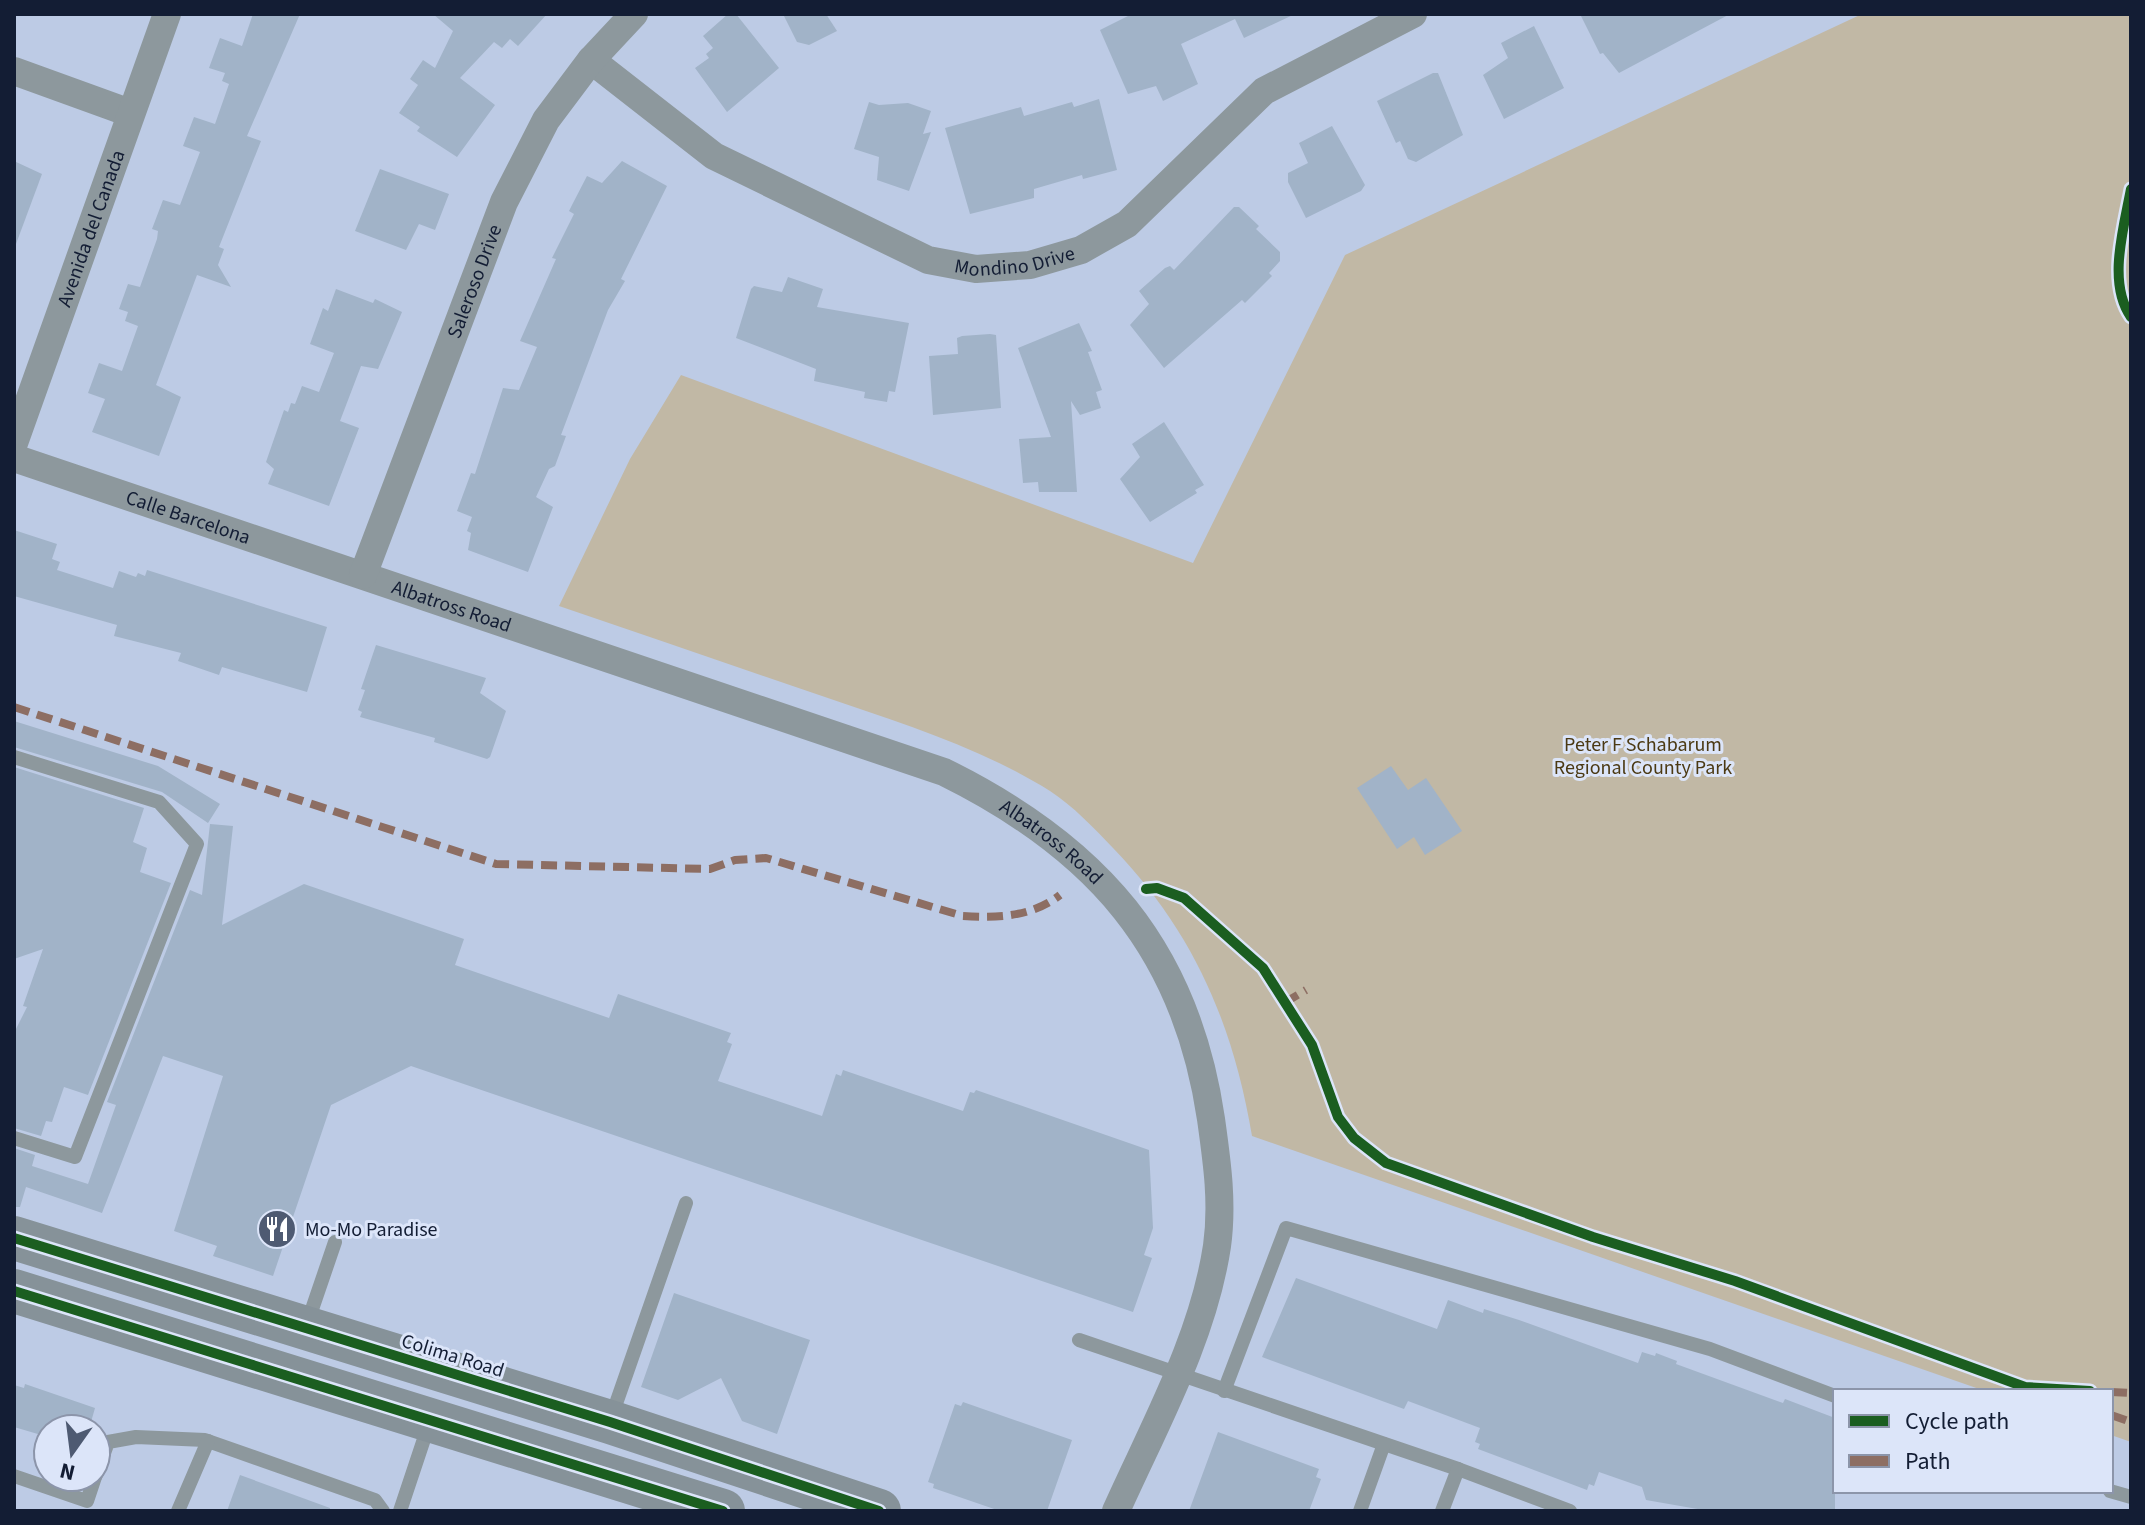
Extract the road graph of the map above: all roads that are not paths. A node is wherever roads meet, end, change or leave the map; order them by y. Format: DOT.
graph roads {
  1 [pos="167,14"];
  2 [pos="634,14"];
  3 [pos="1413,14"];
  4 [pos="591,60"];
  5 [pos="14,71"];
  6 [pos="130,113"];
  7 [pos="14,443"];
  8 [pos="14,458"];
  9 [pos="363,575"];
  10 [pos="14,757"];
  11 [pos="14,1138"];
  12 [pos="686,1203"];
  13 [pos="14,1238"];
  14 [pos="335,1242"];
  15 [pos="14,1291"];
  16 [pos="305,1328"];
  17 [pos="1079,1340"];
  18 [pos="1177,1375"];
  19 [pos="1224,1391"];
  20 [pos="1833,1395"];
  21 [pos="431,1420"];
  22 [pos="610,1422"];
  23 [pos="112,1441"];
  24 [pos="208,1441"];
  25 [pos="1384,1444"];
  26 [pos="1458,1469"];
  27 [pos="64,1493"];
  28 [pos="90,1493"];
  29 [pos="178,1511"];
  30 [pos="383,1511"];
  31 [pos="400,1511"];
  32 [pos="723,1511"];
  33 [pos="879,1511"];
  34 [pos="1116,1511"];
  35 [pos="1360,1511"];
  36 [pos="1442,1511"];
  37 [pos="1570,1511"];
  1 -- 6 [label="street, Avenida del Canada"];
  2 -- 4 [label="street, Saleroso Drive"];
  3 -- 4 [label="street, Mondino Drive"];
  4 -- 9 [label="street, Saleroso Drive"];
  5 -- 6 [label="street"];
  6 -- 7 [label="street, Avenida del Canada"];
  8 -- 9 [label="street, Calle Barcelona"];
  9 -- 18 [label="street, Albatross Road"];
  10 -- 11 [label="lane"];
  12 -- 22 [label="lane"];
  13 -- 16 [label="main road, Colima Road"];
  14 -- 16 [label="lane"];
  15 -- 21 [label="main road"];
  16 -- 22 [label="main road, Colima Road"];
  17 -- 18 [label="lane"];
  18 -- 19 [label="lane"];
  18 -- 34 [label="street, Albatross Road"];
  19 -- 20 [label="lane"];
  19 -- 25 [label="lane"];
  21 -- 22 [label="main road"];
  21 -- 31 [label="lane"];
  21 -- 32 [label="main road"];
  22 -- 33 [label="main road, Colima Road"];
  23 -- 24 [label="lane"];
  24 -- 29 [label="lane"];
  24 -- 30 [label="lane"];
  25 -- 26 [label="lane"];
  25 -- 35 [label="lane"];
  26 -- 36 [label="lane"];
  26 -- 37 [label="lane"];
  27 -- 28 [label="lane"];
}
